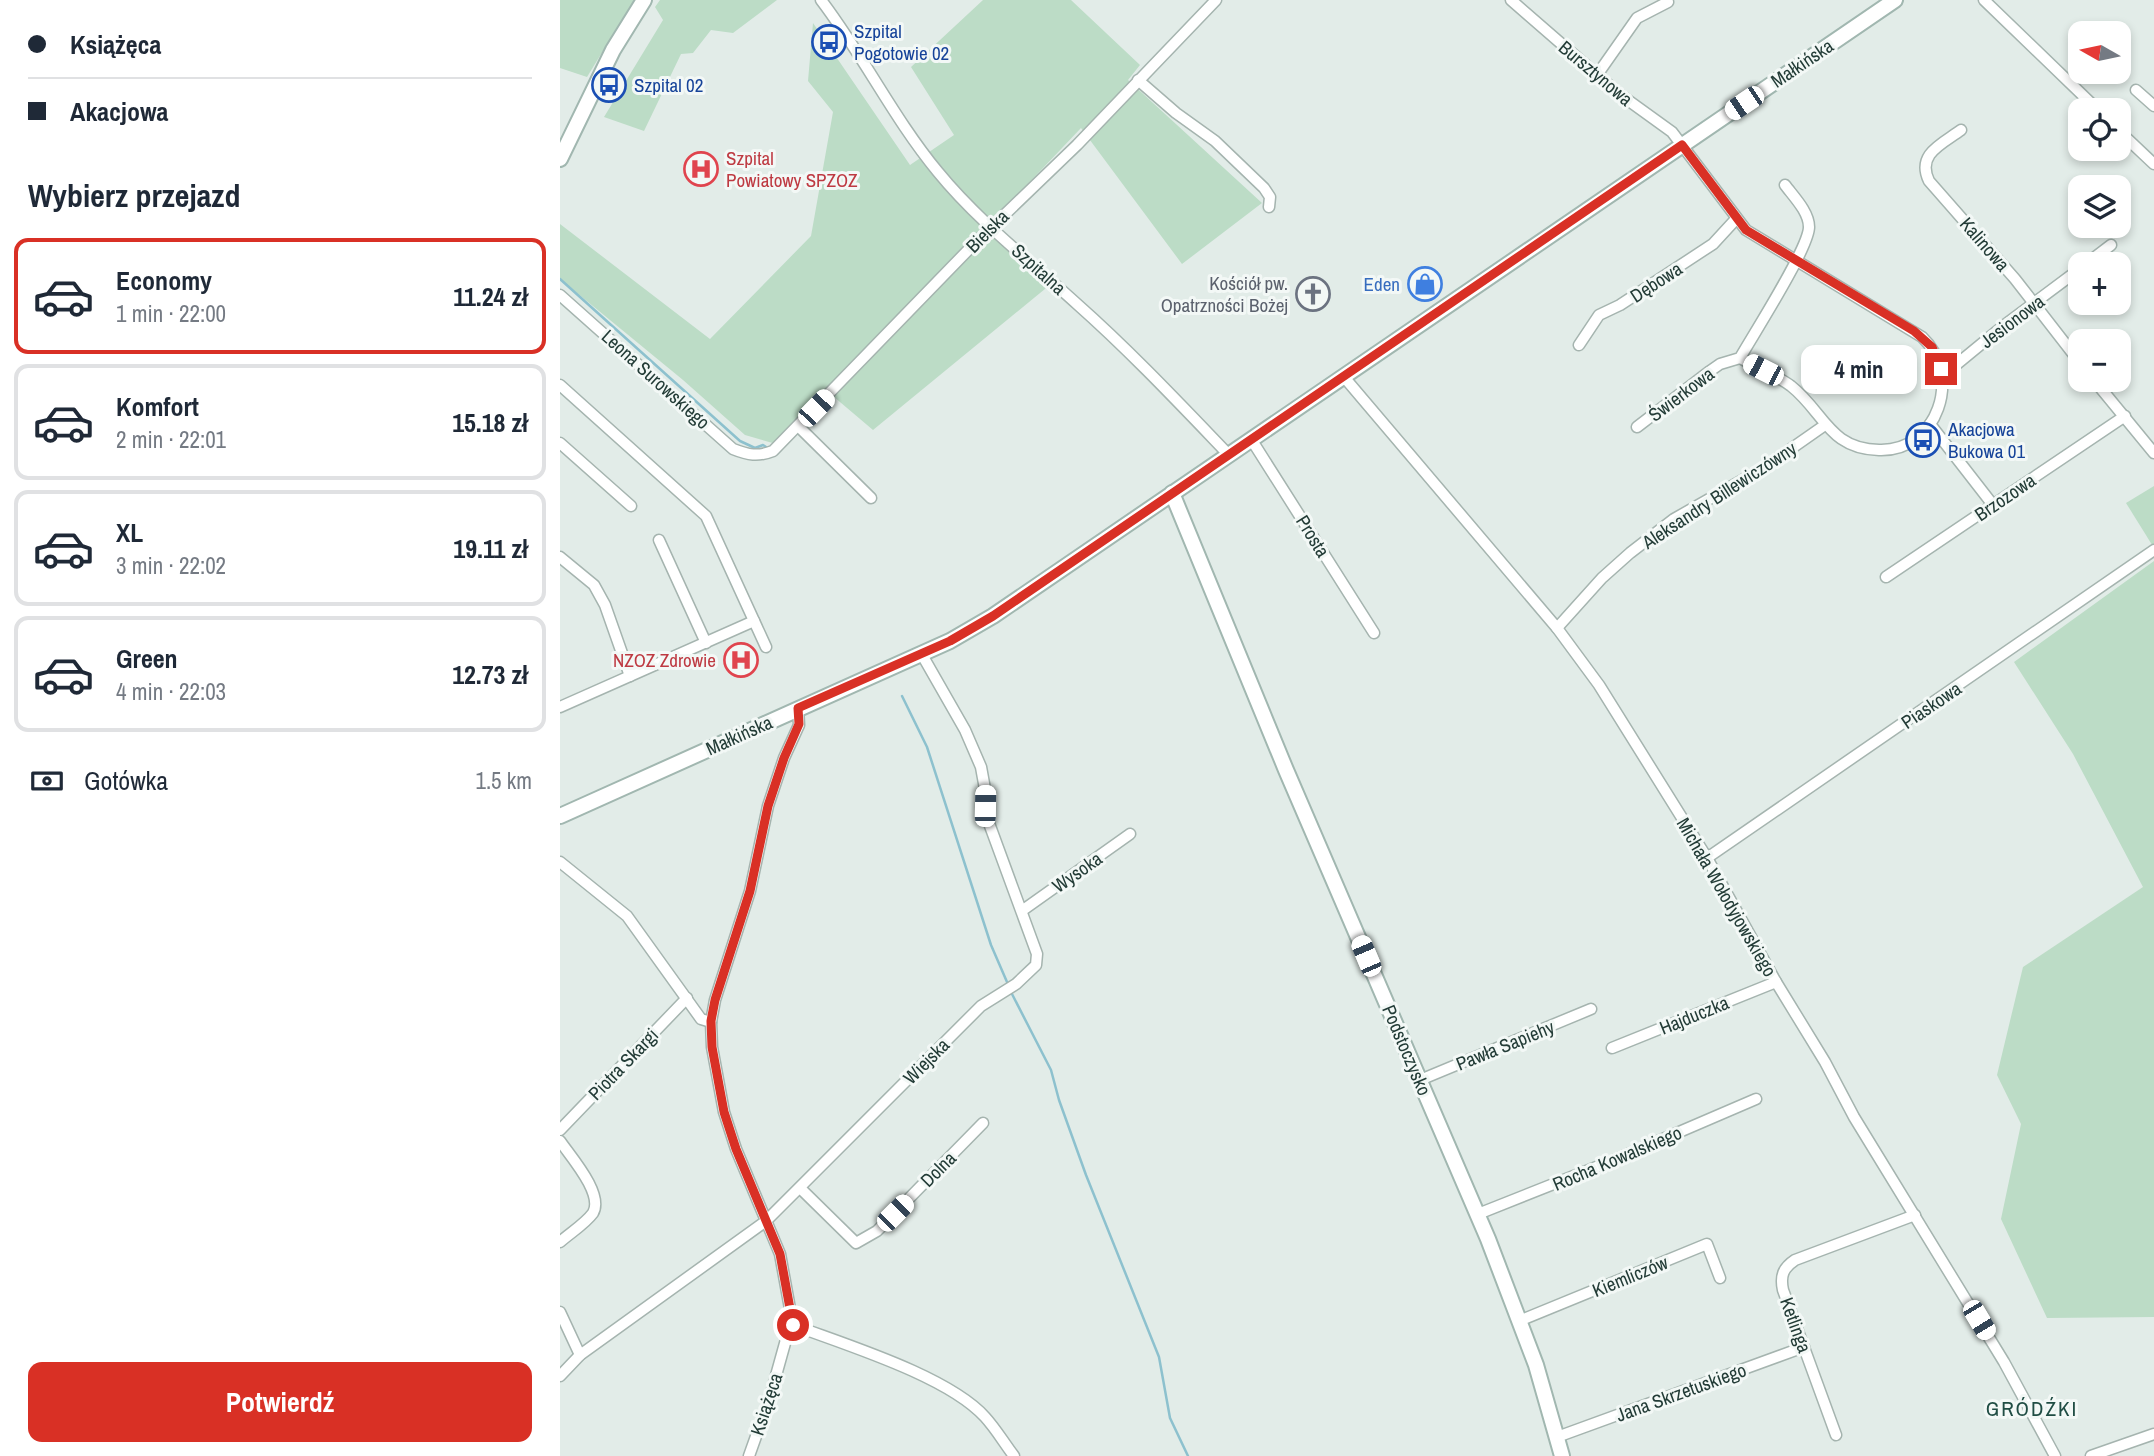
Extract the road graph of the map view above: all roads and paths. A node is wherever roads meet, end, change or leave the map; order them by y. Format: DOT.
graph roads {
  1 [pos="644,0"];
  2 [pos="821,0"];
  3 [pos="1216,0"];
  4 [pos="1511,0"];
  5 [pos="1895,0"];
  6 [pos="1984,0"];
  7 [pos="1668,2"];
  8 [pos="1597,75"];
  9 [pos="1138,80"];
  10 [pos="2136,90"];
  11 [pos="2086,98"];
  12 [pos="2154,106"];
  13 [pos="1961,130"];
  14 [pos="2131,142"];
  15 [pos="1682,145"];
  16 [pos="560,159"];
  17 [pos="2154,164"];
  18 [pos="1785,185"];
  19 [pos="1269,207"];
  20 [pos="1736,219"];
  21 [pos="992,227"];
  22 [pos="2111,245"];
  23 [pos="2102,252"];
  24 [pos="1796,261"];
  25 [pos="2068,278"];
  26 [pos="560,295"];
  27 [pos="2034,305"];
  28 [pos="1579,345"];
  29 [pos="2068,348"];
  30 [pos="1740,358"];
  31 [pos="1941,369"];
  32 [pos="1344,377"];
  33 [pos="560,385"];
  34 [pos="2104,392"];
  35 [pos="2125,416"];
  36 [pos="1825,425"];
  37 [pos="1930,425"];
  38 [pos="799,427"];
  39 [pos="1637,427"];
  40 [pos="1251,439"];
  41 [pos="560,443"];
  42 [pos="2154,453"];
  43 [pos="1228,454"];
  44 [pos="755,455"];
  45 [pos="1172,493"];
  46 [pos="871,498"];
  47 [pos="1993,505"];
  48 [pos="631,506"];
  49 [pos="659,540"];
  50 [pos="2154,550"];
  51 [pos="560,557"];
  52 [pos="1886,577"];
  53 [pos="754,621"];
  54 [pos="1557,628"];
  55 [pos="1374,633"];
  56 [pos="705,643"];
  57 [pos="766,647"];
  58 [pos="921,653"];
  59 [pos="630,676"];
  60 [pos="560,707"];
  61 [pos="798,708"];
  62 [pos="560,816"];
  63 [pos="1130,834"];
  64 [pos="1707,858"];
  65 [pos="560,862"];
  66 [pos="1023,910"];
  67 [pos="1776,982"];
  68 [pos="687,998"];
  69 [pos="1591,1009"];
  70 [pos="711,1021"];
  71 [pos="1612,1048"];
  72 [pos="1420,1080"];
  73 [pos="1756,1099"];
  74 [pos="983,1123"];
  75 [pos="560,1130"];
  76 [pos="560,1141"];
  77 [pos="800,1188"];
  78 [pos="1478,1214"];
  79 [pos="1915,1215"];
  80 [pos="766,1221"];
  81 [pos="560,1242"];
  82 [pos="1720,1278"];
  83 [pos="560,1312"];
  84 [pos="1519,1321"];
  85 [pos="793,1325"];
  86 [pos="1804,1347"];
  87 [pos="580,1355"];
  88 [pos="560,1376"];
  89 [pos="2154,1434"];
  90 [pos="1836,1435"];
  91 [pos="1558,1437"];
  92 [pos="749,1456"];
  93 [pos="1014,1456"];
  94 [pos="1562,1456"];
  95 [pos="2055,1456"];
  96 [pos="2091,1456"];
  1 -- 16 [label="main road"];
  2 -- 21 [label="street, Szpitalna"];
  3 -- 9 [label="street, Bielska"];
  4 -- 8 [label="street, Bursztynowa"];
  5 -- 15 [label="main road, Małkińska"];
  6 -- 11 [label="street"];
  7 -- 8 [label="street"];
  8 -- 15 [label="street, Bursztynowa"];
  9 -- 19 [label="street"];
  9 -- 21 [label="street, Bielska"];
  10 -- 12 [label="street"];
  13 -- 27 [label="street, Kalinowa"];
  14 -- 17 [label="street"];
  15 -- 20 [label="street, Bursztynowa"];
  15 -- 32 [label="main road, Małkińska"];
  18 -- 24 [label="street"];
  20 -- 24 [label="street, Bursztynowa"];
  20 -- 28 [label="street, Dębowa"];
  21 -- 38 [label="street, Bielska"];
  21 -- 43 [label="street, Szpitalna"];
  22 -- 23 [label="street"];
  24 -- 30 [label="street"];
  24 -- 31 [label="street, Bursztynowa"];
  25 -- 27 [label="street, Jesionowa"];
  26 -- 44 [label="street, Leona Surowskiego"];
  27 -- 29 [label="street, Kalinowa"];
  27 -- 31 [label="street, Jesionowa"];
  30 -- 36 [label="street"];
  30 -- 39 [label="street, Świerkowa"];
  31 -- 37 [label="street"];
  32 -- 40 [label="main road, Małkińska"];
  32 -- 54 [label="street, Michała Wołodyjowskiego"];
  33 -- 53 [label="street"];
  34 -- 35 [label="street"];
  35 -- 42 [label="street"];
  35 -- 47 [label="street, Brzozowa"];
  36 -- 37 [label="street"];
  36 -- 54 [label="street, Aleksandry Billewiczówny"];
  37 -- 47 [label="street"];
  38 -- 44 [label="street, Bielska"];
  38 -- 46 [label="street"];
  40 -- 43 [label="main road, Małkińska"];
  40 -- 55 [label="street, Prosta"];
  41 -- 48 [label="street"];
  43 -- 45 [label="main road, Małkińska"];
  45 -- 58 [label="main road, Małkińska"];
  45 -- 72 [label="main road, Podstoczysko"];
  47 -- 52 [label="street, Brzozowa"];
  49 -- 56 [label="street"];
  50 -- 64 [label="street, Piaskowa"];
  51 -- 59 [label="street"];
  53 -- 56 [label="street"];
  53 -- 57 [label="street"];
  54 -- 64 [label="street, Michała Wołodyjowskiego"];
  56 -- 59 [label="street"];
  58 -- 61 [label="main road, Małkińska"];
  58 -- 66 [label="street, Wiejska"];
  59 -- 60 [label="street"];
  61 -- 62 [label="main road, Małkińska"];
  61 -- 70 [label="street"];
  63 -- 66 [label="street, Wysoka"];
  64 -- 67 [label="street, Michała Wołodyjowskiego"];
  65 -- 68 [label="street"];
  66 -- 77 [label="street, Wiejska"];
  67 -- 71 [label="street, Hajduczka"];
  67 -- 79 [label="street, Michała Wołodyjowskiego"];
  68 -- 70 [label="street"];
  68 -- 75 [label="street, Piotra Skargi"];
  69 -- 72 [label="street, Pawła Sapiehy"];
  70 -- 80 [label="street"];
  72 -- 78 [label="main road, Podstoczysko"];
  73 -- 78 [label="street, Rocha Kowalskiego"];
  74 -- 77 [label="street, Dolna"];
  76 -- 81 [label="street"];
  77 -- 80 [label="street, Wiejska"];
  78 -- 84 [label="main road, Podstoczysko"];
  79 -- 86 [label="street, Ketlinga"];
  79 -- 95 [label="street, Michała Wołodyjowskiego"];
  80 -- 85 [label="street"];
  80 -- 87 [label="street, Wiejska"];
  82 -- 84 [label="street, Kiemliczów"];
  83 -- 87 [label="street"];
  84 -- 91 [label="main road, Podstoczysko"];
  85 -- 92 [label="street, Książęca"];
  85 -- 93 [label="street"];
  86 -- 90 [label="street, Ketlinga"];
  86 -- 91 [label="street, Jana Skrzetuskiego"];
  87 -- 88 [label="street, Wiejska"];
  89 -- 96 [label="street"];
  91 -- 94 [label="main road, Podstoczysko"];
}
